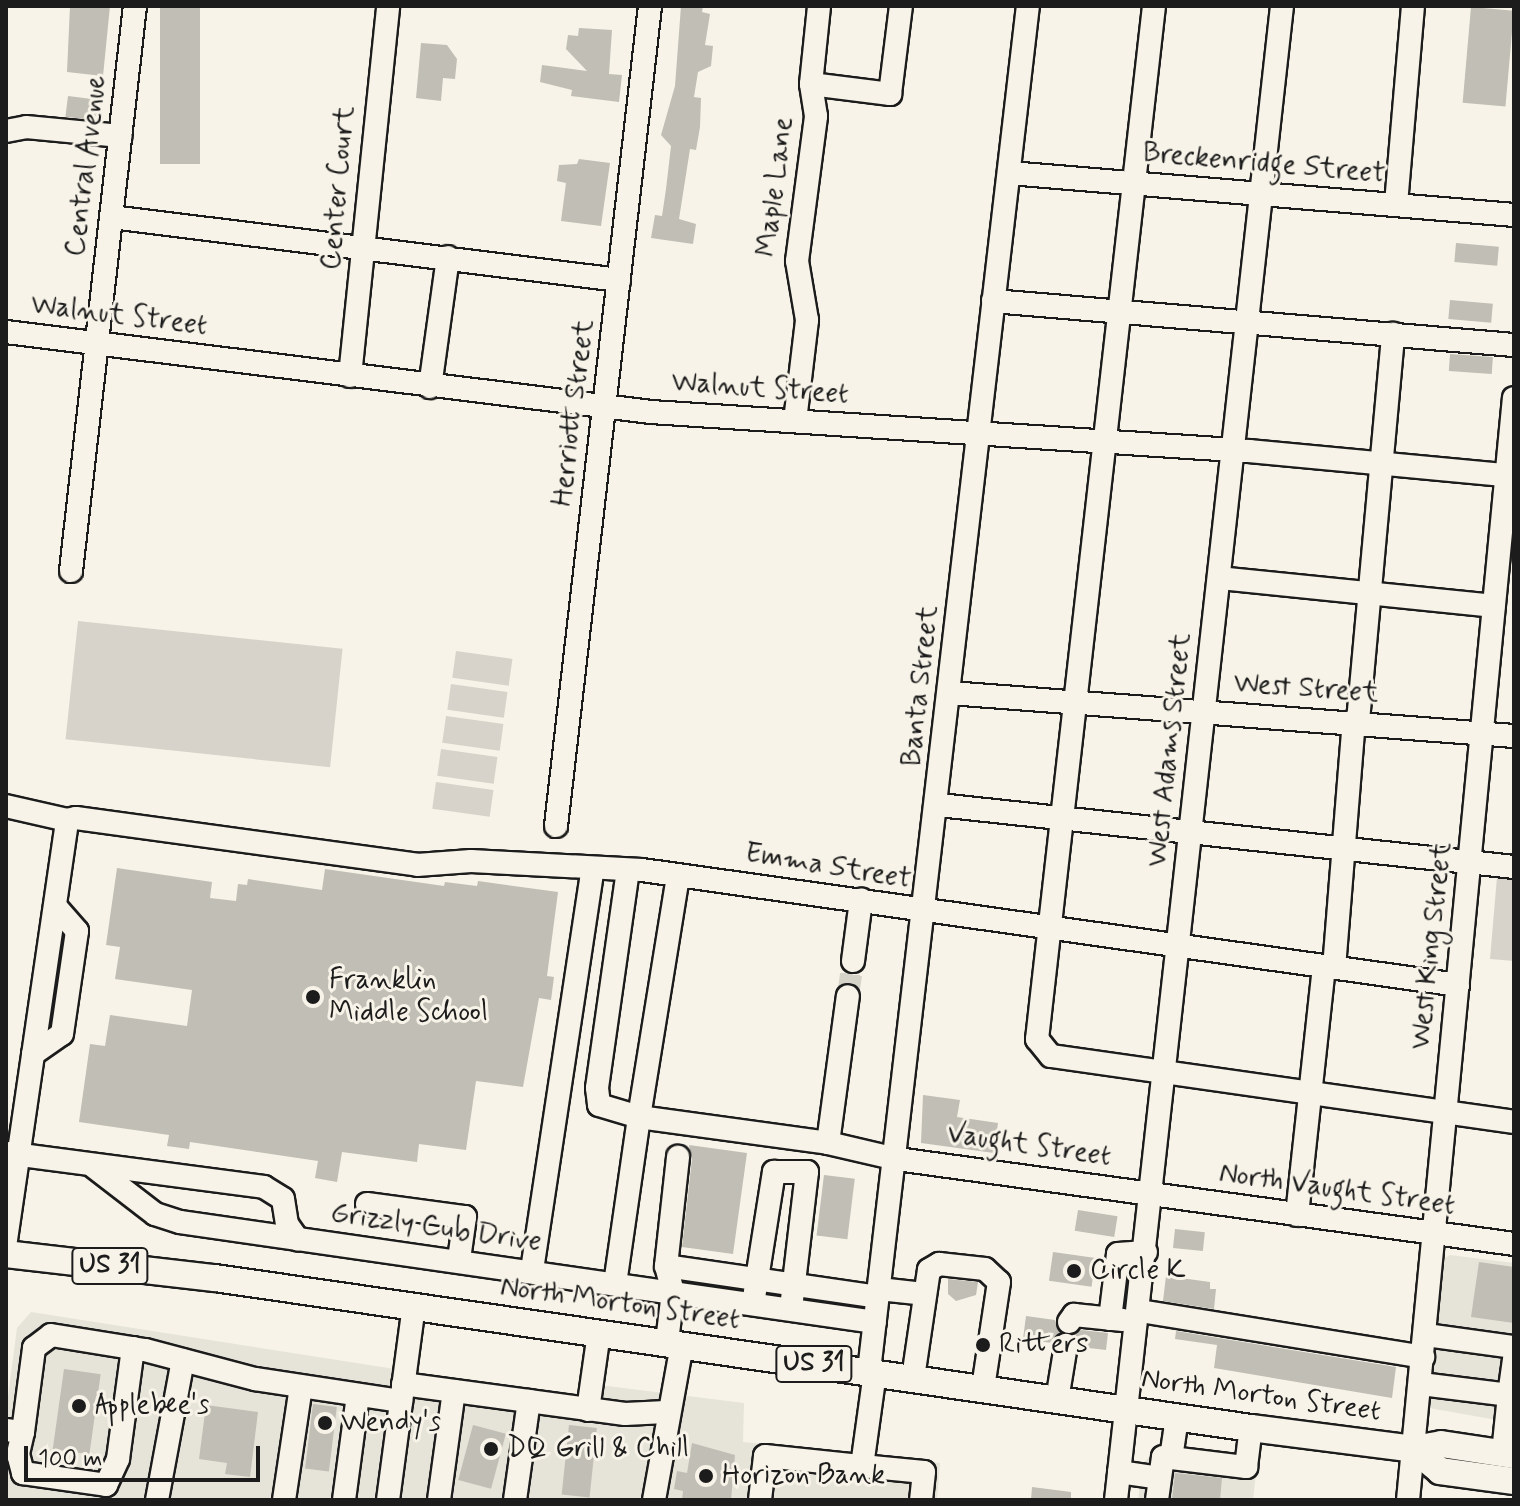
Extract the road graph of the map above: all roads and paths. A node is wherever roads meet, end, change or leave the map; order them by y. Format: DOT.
graph roads {
  1 [pos="135,6"];
  2 [pos="388,6"];
  3 [pos="650,6"];
  4 [pos="819,6"];
  5 [pos="901,6"];
  6 [pos="1028,6"];
  7 [pos="1154,6"];
  8 [pos="1282,6"];
  9 [pos="1413,6"];
  10 [pos="811,84"];
  11 [pos="6,131"];
  12 [pos="121,136"];
  13 [pos="1009,173"];
  14 [pos="1137,184"];
  15 [pos="1261,195"];
  16 [pos="1396,204"];
  17 [pos="1514,215"];
  18 [pos="111,217"];
  19 [pos="364,248"];
  20 [pos="448,257"];
  21 [pos="619,280"];
  22 [pos="993,301"];
  23 [pos="1122,311"];
  24 [pos="1245,321"];
  25 [pos="6,332"];
  26 [pos="1393,334"];
  27 [pos="97,344"];
  28 [pos="1514,345"];
  29 [pos="350,376"];
  30 [pos="430,387"];
  31 [pos="1514,398"];
  32 [pos="604,408"];
  33 [pos="795,421"];
  34 [pos="979,435"];
  35 [pos="1107,444"];
  36 [pos="1232,449"];
  37 [pos="1381,463"];
  38 [pos="1511,475"];
  39 [pos="71,571"];
  40 [pos="1219,578"];
  41 [pos="1367,593"];
  42 [pos="1494,606"];
  43 [pos="950,693"];
  44 [pos="1079,701"];
  45 [pos="1205,712"];
  46 [pos="1356,721"];
  47 [pos="1481,733"];
  48 [pos="1514,736"];
  49 [pos="939,805"];
  50 [pos="6,806"];
  51 [pos="1065,818"];
  52 [pos="67,820"];
  53 [pos="556,826"];
  54 [pos="1192,833"];
  55 [pos="1344,847"];
  56 [pos="1472,861"];
  57 [pos="1514,867"];
  58 [pos="593,869"];
  59 [pos="628,870"];
  60 [pos="678,875"];
  61 [pos="861,900"];
  62 [pos="926,912"];
  63 [pos="1052,931"];
  64 [pos="1179,948"];
  65 [pos="853,961"];
  66 [pos="1329,967"];
  67 [pos="1458,985"];
  68 [pos="848,996"];
  69 [pos="1166,1073"];
  70 [pos="1310,1092"];
  71 [pos="1446,1112"];
  72 [pos="639,1117"];
  73 [pos="1514,1122"];
  74 [pos="828,1143"];
  75 [pos="12,1154"];
  76 [pos="678,1157"];
  77 [pos="897,1159"];
  78 [pos="94,1167"];
  79 [pos="1152,1193"];
  80 [pos="367,1204"];
  81 [pos="1297,1215"];
  82 [pos="1436,1234"];
  83 [pos="6,1240"];
  84 [pos="298,1240"];
  85 [pos="1514,1244"];
  86 [pos="1146,1252"];
  87 [pos="6,1254"];
  88 [pos="459,1259"];
  89 [pos="666,1266"];
  90 [pos="532,1270"];
  91 [pos="758,1279"];
  92 [pos="615,1284"];
  93 [pos="794,1285"];
  94 [pos="673,1292"];
  95 [pos="879,1293"];
  96 [pos="924,1294"];
  97 [pos="753,1304"];
  98 [pos="414,1306"];
  99 [pos="791,1309"];
  100 [pos="1139,1316"];
  101 [pos="1110,1319"];
  102 [pos="875,1322"];
  103 [pos="1069,1322"];
  104 [pos="599,1333"];
  105 [pos="674,1344"];
  106 [pos="1066,1345"];
  107 [pos="1424,1346"];
  108 [pos="1514,1347"];
  109 [pos="133,1348"];
  110 [pos="1514,1358"];
  111 [pos="183,1360"];
  112 [pos="872,1372"];
  113 [pos="913,1378"];
  114 [pos="1421,1384"];
  115 [pos="301,1386"];
  116 [pos="983,1388"];
  117 [pos="454,1391"];
  118 [pos="402,1393"];
  119 [pos="358,1395"];
  120 [pos="1509,1395"];
  121 [pos="1057,1400"];
  122 [pos="529,1401"];
  123 [pos="588,1410"];
  124 [pos="1127,1411"];
  125 [pos="666,1412"];
  126 [pos="1177,1418"];
  127 [pos="1251,1428"];
  128 [pos="14,1431"];
  129 [pos="1414,1449"];
  130 [pos="1508,1454"];
  131 [pos="862,1466"];
  132 [pos="1119,1472"];
  133 [pos="1163,1479"];
  134 [pos="1514,1481"];
  135 [pos="157,1500"];
  136 [pos="284,1500"];
  137 [pos="344,1500"];
  138 [pos="388,1500"];
  139 [pos="439,1500"];
  140 [pos="515,1500"];
  141 [pos="654,1500"];
  142 [pos="760,1500"];
  143 [pos="921,1500"];
  144 [pos="1116,1500"];
  145 [pos="1408,1500"];
  1 -- 12 [label="street, Central Avenue"];
  2 -- 19 [label="street, Center Court"];
  3 -- 21 [label="street, Herriott Street"];
  4 -- 10 [label="street, Maple Lane"];
  5 -- 10 [label="street"];
  6 -- 13 [label="street, Banta Street"];
  7 -- 14 [label="street"];
  8 -- 15 [label="street, West Adams Street"];
  9 -- 16 [label="street"];
  10 -- 33 [label="street, Maple Lane"];
  11 -- 12 [label="street"];
  12 -- 18 [label="street, Central Avenue"];
  13 -- 14 [label="street, Breckenridge Street"];
  13 -- 22 [label="street, Banta Street"];
  14 -- 15 [label="street, Breckenridge Street"];
  14 -- 23 [label="street"];
  15 -- 16 [label="street, Breckenridge Street"];
  15 -- 24 [label="street, West Adams Street"];
  16 -- 17 [label="street, Breckenridge Street"];
  18 -- 19 [label="street"];
  18 -- 27 [label="street, Central Avenue"];
  19 -- 20 [label="street"];
  19 -- 29 [label="street, Center Court"];
  20 -- 21 [label="street"];
  20 -- 30 [label="street"];
  21 -- 32 [label="street, Herriott Street"];
  22 -- 23 [label="street"];
  22 -- 34 [label="street, Banta Street"];
  23 -- 24 [label="street"];
  23 -- 35 [label="street"];
  24 -- 26 [label="street"];
  24 -- 36 [label="street, West Adams Street"];
  25 -- 27 [label="street, Walnut Street"];
  26 -- 28 [label="street"];
  26 -- 37 [label="street"];
  27 -- 29 [label="street, Walnut Street"];
  27 -- 39 [label="street, Central Avenue"];
  29 -- 30 [label="street, Walnut Street"];
  30 -- 32 [label="street, Walnut Street"];
  31 -- 38 [label="street, West King Street"];
  32 -- 33 [label="street, Walnut Street"];
  32 -- 53 [label="street, Herriott Street"];
  33 -- 34 [label="street, Walnut Street"];
  34 -- 35 [label="street, Walnut Street"];
  34 -- 43 [label="street, Banta Street"];
  35 -- 36 [label="street, Walnut Street"];
  35 -- 44 [label="street"];
  36 -- 37 [label="street, Walnut Street"];
  36 -- 40 [label="street, West Adams Street"];
  37 -- 38 [label="street, Walnut Street"];
  37 -- 41 [label="street"];
  38 -- 42 [label="street, West King Street"];
  40 -- 41 [label="street"];
  40 -- 45 [label="street, West Adams Street"];
  41 -- 42 [label="street"];
  41 -- 46 [label="street"];
  42 -- 47 [label="street, West King Street"];
  43 -- 44 [label="street, West Street"];
  43 -- 49 [label="street, Banta Street"];
  44 -- 45 [label="street, West Street"];
  44 -- 51 [label="street"];
  45 -- 46 [label="street, West Street"];
  45 -- 54 [label="street, West Adams Street"];
  46 -- 47 [label="street, West Street"];
  46 -- 55 [label="street"];
  47 -- 48 [label="street, West Street"];
  47 -- 56 [label="street, West King Street"];
  49 -- 51 [label="street"];
  49 -- 62 [label="street, Banta Street"];
  50 -- 52 [label="street, Emma Street"];
  51 -- 54 [label="street"];
  51 -- 63 [label="street"];
  52 -- 58 [label="street, Emma Street"];
  52 -- 75 [label="street"];
  54 -- 55 [label="street"];
  54 -- 64 [label="street, West Adams Street"];
  55 -- 56 [label="street"];
  55 -- 66 [label="street"];
  56 -- 57 [label="street"];
  56 -- 67 [label="street, West King Street"];
  58 -- 59 [label="street, Emma Street"];
  58 -- 90 [label="street"];
  59 -- 60 [label="street, Emma Street"];
  59 -- 72 [label="street, Vaught Street"];
  60 -- 61 [label="street, Emma Street"];
  60 -- 72 [label="street"];
  61 -- 62 [label="street, Emma Street"];
  61 -- 65 [label="street"];
  62 -- 63 [label="street, Emma Street"];
  62 -- 77 [label="street, Banta Street"];
  63 -- 64 [label="street, Emma Street"];
  63 -- 69 [label="street"];
  64 -- 66 [label="street, Emma Street"];
  64 -- 69 [label="street, West Adams Street"];
  66 -- 67 [label="street, Emma Street"];
  66 -- 70 [label="street"];
  67 -- 71 [label="street, West King Street"];
  68 -- 74 [label="street"];
  69 -- 70 [label="street"];
  69 -- 79 [label="street, West Adams Street"];
  70 -- 71 [label="street"];
  70 -- 81 [label="street"];
  71 -- 73 [label="street"];
  71 -- 82 [label="street, West King Street"];
  72 -- 74 [label="street, Vaught Street"];
  72 -- 92 [label="street"];
  74 -- 77 [label="street, Vaught Street"];
  75 -- 78 [label="street, Grizzly Cub Drive"];
  75 -- 83 [label="street"];
  76 -- 89 [label="street"];
  77 -- 79 [label="street, Vaught Street"];
  77 -- 95 [label="street, Banta Street"];
  78 -- 84 [label="street, Grizzly Cub Drive"];
  78 -- 84 [label="street"];
  79 -- 81 [label="street, North Vaught Street"];
  79 -- 86 [label="street, West Adams Street"];
  80 -- 88 [label="street"];
  81 -- 82 [label="street, North Vaught Street"];
  82 -- 85 [label="street, North Vaught Street"];
  82 -- 107 [label="street, West King Street"];
  84 -- 88 [label="street, Grizzly Cub Drive"];
  86 -- 100 [label="street, West Adams Street"];
  86 -- 101 [label="street"];
  87 -- 98 [label="main road, North Morton Street / US 31"];
  88 -- 90 [label="street, Grizzly Cub Drive"];
  89 -- 91 [label="street"];
  89 -- 94 [label="street"];
  90 -- 92 [label="street, Grizzly Cub Drive"];
  91 -- 93 [label="street"];
  91 -- 93 [label="street"];
  91 -- 97 [label="street"];
  92 -- 94 [label="street, Grizzly Cub Drive"];
  93 -- 95 [label="street"];
  93 -- 99 [label="street"];
  94 -- 97 [label="street, Grizzly Cub Drive"];
  94 -- 105 [label="street"];
  95 -- 96 [label="street"];
  95 -- 102 [label="street, Banta Street"];
  96 -- 113 [label="street"];
  96 -- 116 [label="street"];
  97 -- 99 [label="street, Grizzly Cub Drive"];
  98 -- 104 [label="main road, North Morton Street / US 31"];
  98 -- 118 [label="street"];
  99 -- 102 [label="street, Grizzly Cub Drive"];
  100 -- 101 [label="street"];
  100 -- 107 [label="street"];
  100 -- 124 [label="street, West Adams Street"];
  101 -- 103 [label="street"];
  102 -- 112 [label="street, Banta Street"];
  104 -- 105 [label="main road, North Morton Street / US 31"];
  104 -- 123 [label="street"];
  105 -- 112 [label="main road, North Morton Street / US 31"];
  105 -- 125 [label="street"];
  106 -- 121 [label="street"];
  107 -- 108 [label="street"];
  107 -- 114 [label="street, West King Street"];
  109 -- 111 [label="street"];
  109 -- 128 [label="street"];
  109 -- 128 [label="street"];
  110 -- 120 [label="street"];
  111 -- 115 [label="street"];
  111 -- 135 [label="street"];
  112 -- 113 [label="main road, North Morton Street / US 31"];
  112 -- 131 [label="street, Banta Street"];
  113 -- 116 [label="main road, North Morton Street / US 31"];
  114 -- 120 [label="street"];
  114 -- 129 [label="street, West King Street"];
  115 -- 119 [label="street"];
  115 -- 136 [label="street"];
  116 -- 121 [label="main road, North Morton Street / US 31"];
  117 -- 118 [label="street"];
  117 -- 122 [label="street"];
  117 -- 139 [label="street"];
  118 -- 119 [label="street"];
  118 -- 138 [label="street"];
  119 -- 137 [label="street"];
  120 -- 130 [label="street"];
  121 -- 124 [label="main road, North Morton Street / US 31"];
  122 -- 123 [label="street"];
  122 -- 140 [label="street"];
  123 -- 125 [label="street"];
  124 -- 126 [label="main road, North Morton Street / US 31"];
  124 -- 132 [label="street, West Adams Street"];
  125 -- 141 [label="street"];
  126 -- 127 [label="main road, North Morton Street / US 31"];
  126 -- 133 [label="street"];
  127 -- 129 [label="main road, North Morton Street / US 31"];
  127 -- 133 [label="street"];
  129 -- 130 [label="main road, North Morton Street / US 31"];
  129 -- 134 [label="main road, North Morton Street / US 31"];
  129 -- 145 [label="street, West King Street"];
  131 -- 142 [label="street"];
  131 -- 143 [label="street"];
  132 -- 133 [label="street"];
  132 -- 144 [label="street, West Adams Street"];
}
